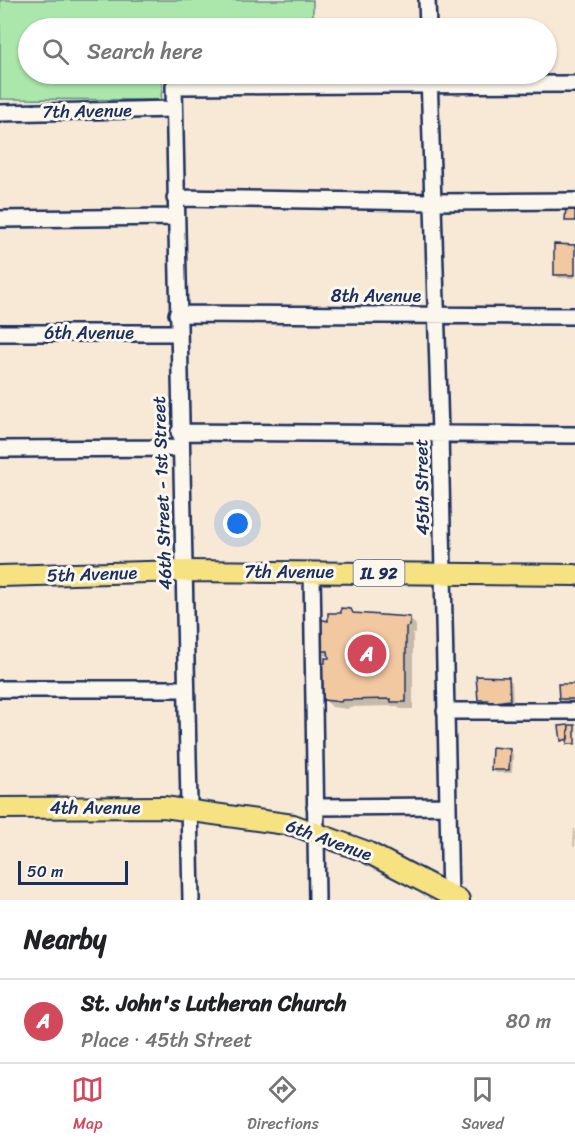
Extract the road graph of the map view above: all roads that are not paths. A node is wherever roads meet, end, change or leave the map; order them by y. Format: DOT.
graph roads {
  1 [pos="427,0"];
  2 [pos="428,18"];
  3 [pos="557,83"];
  4 [pos="247,84"];
  5 [pos="429,84"];
  6 [pos="575,84"];
  7 [pos="174,109"];
  8 [pos="0,113"];
  9 [pos="175,198"];
  10 [pos="575,201"];
  11 [pos="432,202"];
  12 [pos="175,217"];
  13 [pos="0,219"];
  14 [pos="177,314"];
  15 [pos="435,316"];
  16 [pos="575,316"];
  17 [pos="0,333"];
  18 [pos="178,333"];
  19 [pos="179,432"];
  20 [pos="440,433"];
  21 [pos="575,435"];
  22 [pos="180,448"];
  23 [pos="0,449"];
  24 [pos="184,572"];
  25 [pos="312,572"];
  26 [pos="443,574"];
  27 [pos="575,575"];
  28 [pos="0,576"];
  29 [pos="0,689"];
  30 [pos="186,689"];
  31 [pos="445,711"];
  32 [pos="575,711"];
  33 [pos="447,806"];
  34 [pos="315,807"];
  35 [pos="0,808"];
  36 [pos="189,811"];
  37 [pos="315,832"];
  38 [pos="453,898"];
  39 [pos="191,900"];
  40 [pos="317,900"];
  1 -- 2 [label="street"];
  3 -- 6 [label="street"];
  4 -- 7 [label="street, 46th Street - 1st Street"];
  5 -- 11 [label="street, 45th Street"];
  7 -- 8 [label="street, 7th Avenue"];
  7 -- 9 [label="street, 46th Street - 1st Street"];
  9 -- 11 [label="street"];
  9 -- 12 [label="street, 46th Street - 1st Street"];
  10 -- 11 [label="street"];
  11 -- 15 [label="street, 45th Street"];
  12 -- 13 [label="street"];
  12 -- 14 [label="street, 46th Street - 1st Street"];
  14 -- 15 [label="street, 8th Avenue"];
  14 -- 18 [label="street, 46th Street - 1st Street"];
  15 -- 16 [label="street, 8th Avenue"];
  15 -- 20 [label="street, 45th Street"];
  17 -- 18 [label="street, 6th Avenue"];
  18 -- 19 [label="street, 46th Street - 1st Street"];
  19 -- 20 [label="street"];
  19 -- 22 [label="street, 46th Street - 1st Street"];
  20 -- 21 [label="street"];
  20 -- 26 [label="street, 45th Street"];
  22 -- 23 [label="street"];
  22 -- 24 [label="street, 46th Street - 1st Street"];
  24 -- 25 [label="main road, 7th Avenue / IL 92"];
  24 -- 28 [label="main road, 5th Avenue / IL 92"];
  24 -- 30 [label="street, 46th Street - 1st Street"];
  25 -- 26 [label="main road, 7th Avenue / IL 92"];
  25 -- 34 [label="street"];
  26 -- 27 [label="main road, 7th Avenue / IL 92"];
  26 -- 31 [label="street, 45th Street"];
  29 -- 30 [label="street"];
  30 -- 36 [label="street, 46th Street - 1st Street"];
  31 -- 32 [label="street"];
  31 -- 33 [label="street, 45th Street"];
  33 -- 34 [label="street, 6th Avenue"];
  33 -- 38 [label="street, 45th Street"];
  34 -- 37 [label="street"];
  35 -- 36 [label="main road, 4th Avenue"];
  36 -- 37 [label="main road, 6th Avenue"];
  36 -- 39 [label="street, 46th Street - 1st Street"];
  37 -- 38 [label="main road, 6th Avenue"];
  37 -- 40 [label="street"];
}
